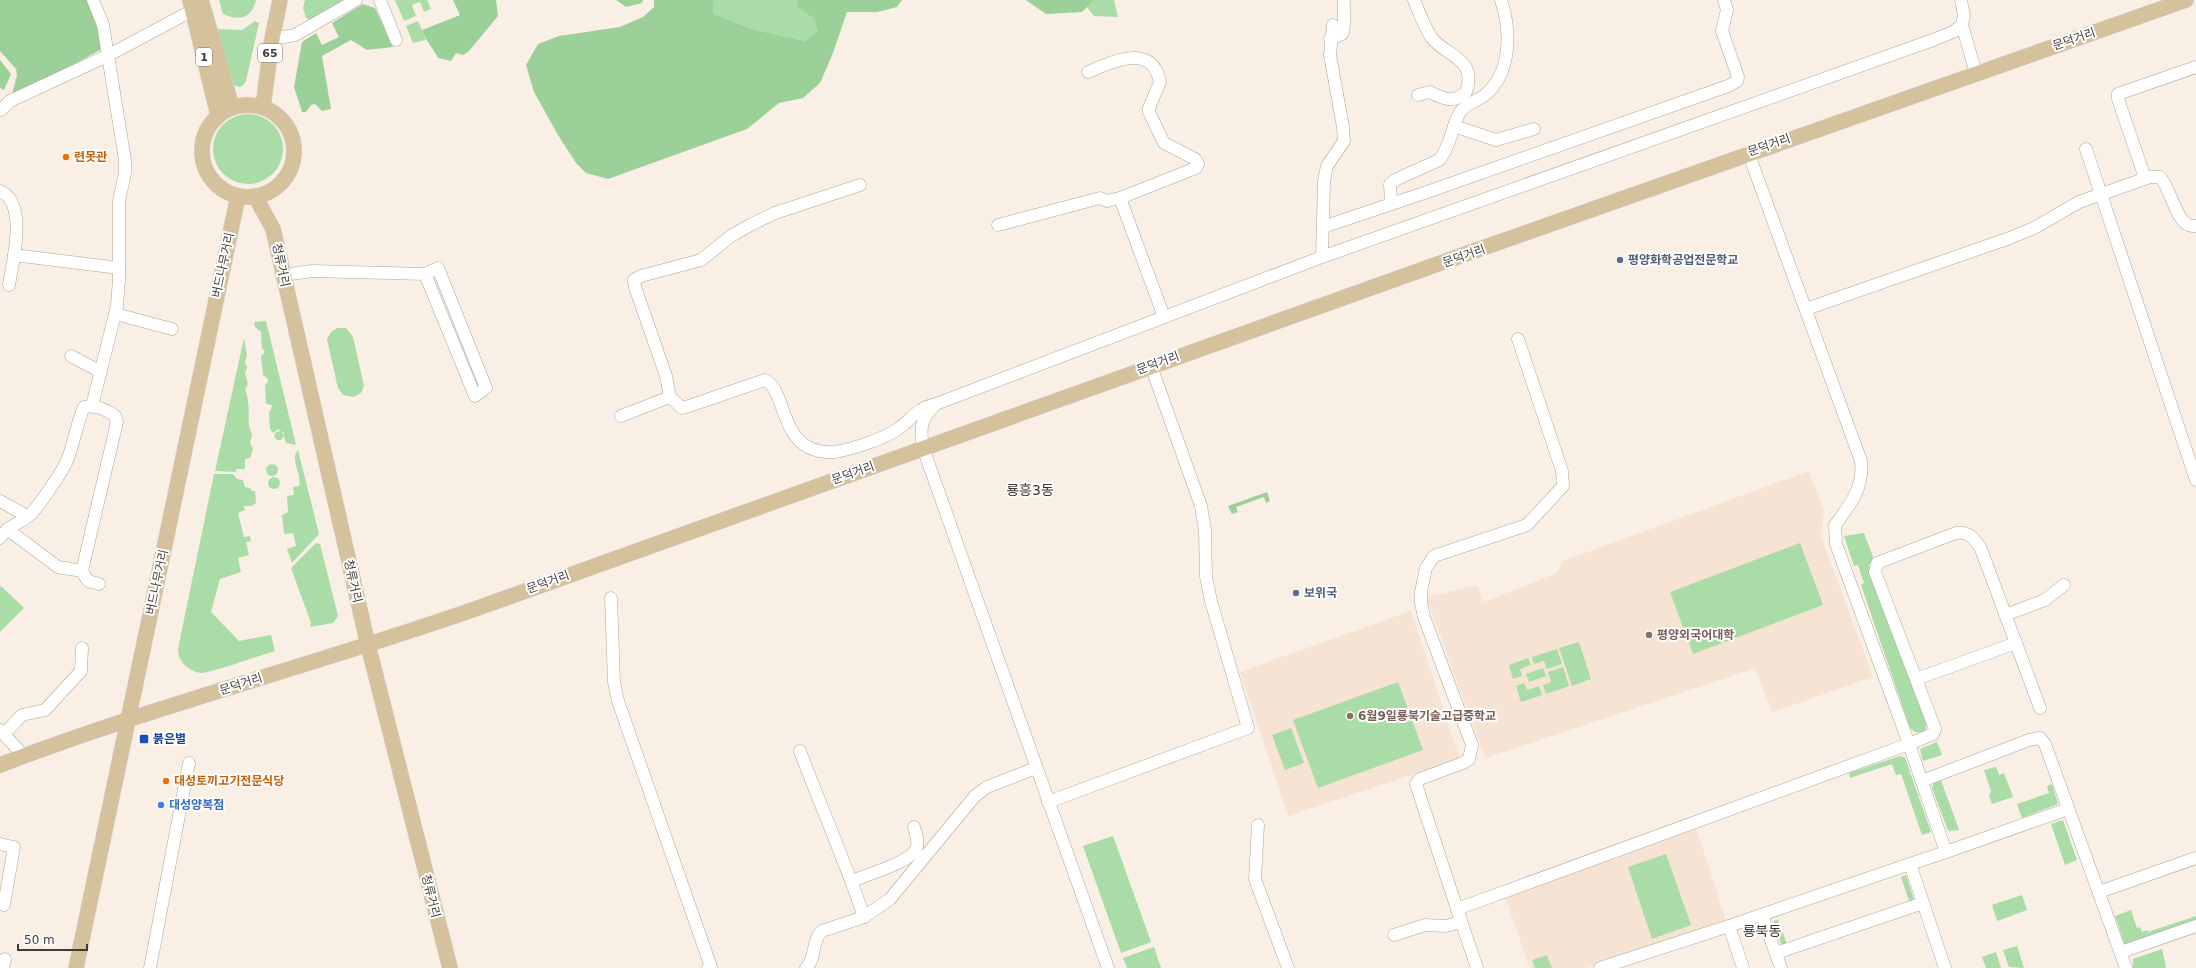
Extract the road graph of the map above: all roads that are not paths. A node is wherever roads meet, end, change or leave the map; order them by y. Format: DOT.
graph roads {
  1 [pos="93,0"];
  2 [pos="280,0"];
  3 [pos="356,0"];
  4 [pos="380,0"];
  5 [pos="1344,0"];
  6 [pos="1414,0"];
  7 [pos="1501,0"];
  8 [pos="1724,0"];
  9 [pos="1961,0"];
  10 [pos="2186,0"];
  11 [pos="195,3"];
  12 [pos="1333,24"];
  13 [pos="1962,25"];
  14 [pos="272,39"];
  15 [pos="1330,39"];
  16 [pos="396,40"];
  17 [pos="108,54"];
  18 [pos="2196,67"];
  19 [pos="1088,72"];
  20 [pos="1976,73"];
  21 [pos="1418,95"];
  22 [pos="232,107"];
  23 [pos="263,107"];
  24 [pos="1,110"];
  25 [pos="218,115"];
  26 [pos="1454,126"];
  27 [pos="1534,129"];
  28 [pos="2086,149"];
  29 [pos="1748,152"];
  30 [pos="2145,178"];
  31 [pos="860,185"];
  32 [pos="0,191"];
  33 [pos="2101,194"];
  34 [pos="238,196"];
  35 [pos="255,196"];
  36 [pos="1120,198"];
  37 [pos="1391,204"];
  38 [pos="998,225"];
  39 [pos="2196,226"];
  40 [pos="1323,227"];
  41 [pos="14,255"];
  42 [pos="1322,258"];
  43 [pos="119,268"];
  44 [pos="425,274"];
  45 [pos="283,275"];
  46 [pos="9,285"];
  47 [pos="1806,309"];
  48 [pos="116,314"];
  49 [pos="1164,317"];
  50 [pos="172,329"];
  51 [pos="1518,339"];
  52 [pos="71,356"];
  53 [pos="1151,366"];
  54 [pos="101,372"];
  55 [pos="670,397"];
  56 [pos="936,404"];
  57 [pos="92,406"];
  58 [pos="621,416"];
  59 [pos="923,448"];
  60 [pos="2196,480"];
  61 [pos="0,501"];
  62 [pos="27,516"];
  63 [pos="4,533"];
  64 [pos="82,571"];
  65 [pos="99,584"];
  66 [pos="2064,585"];
  67 [pos="611,598"];
  68 [pos="2005,615"];
  69 [pos="2016,643"];
  70 [pos="368,645"];
  71 [pos="82,648"];
  72 [pos="1916,679"];
  73 [pos="2040,708"];
  74 [pos="129,719"];
  75 [pos="2,732"];
  76 [pos="1909,744"];
  77 [pos="800,751"];
  78 [pos="24,756"];
  79 [pos="189,763"];
  80 [pos="0,766"];
  81 [pos="1036,768"];
  82 [pos="1922,780"];
  83 [pos="1048,802"];
  84 [pos="2068,810"];
  85 [pos="1258,825"];
  86 [pos="914,827"];
  87 [pos="0,844"];
  88 [pos="1946,852"];
  89 [pos="2196,858"];
  90 [pos="1910,864"];
  91 [pos="852,881"];
  92 [pos="2099,892"];
  93 [pos="1923,903"];
  94 [pos="4,905"];
  95 [pos="1457,909"];
  96 [pos="1762,915"];
  97 [pos="864,918"];
  98 [pos="1461,922"];
  99 [pos="1729,926"];
  100 [pos="2196,926"];
  101 [pos="1394,935"];
  102 [pos="2121,952"];
  103 [pos="1776,953"];
  104 [pos="1941,967"];
  105 [pos="76,968"];
  106 [pos="150,968"];
  107 [pos="450,968"];
  108 [pos="711,968"];
  109 [pos="806,968"];
  110 [pos="1108,968"];
  111 [pos="1288,968"];
  112 [pos="1477,968"];
  113 [pos="1600,968"];
  114 [pos="1743,968"];
  115 [pos="1782,968"];
  116 [pos="2126,968"];
  1 -- 17 [label="street"];
  2 -- 14 [label="main road, 65"];
  3 -- 14 [label="street"];
  4 -- 16 [label="street"];
  5 -- 15 [label="street"];
  6 -- 21 [label="street"];
  7 -- 26 [label="street"];
  8 -- 37 [label="street"];
  9 -- 13 [label="street"];
  10 -- 20 [label="main road, 문덕거리"];
  11 -- 17 [label="street"];
  11 -- 22 [label="main road, 1"];
  11 -- 25 [label="main road, 1"];
  12 -- 15 [label="street"];
  13 -- 20 [label="street"];
  13 -- 42 [label="street"];
  14 -- 23 [label="main road, 65"];
  15 -- 40 [label="street"];
  17 -- 24 [label="street"];
  17 -- 43 [label="street"];
  18 -- 30 [label="street"];
  19 -- 36 [label="street"];
  20 -- 29 [label="main road, 문덕거리"];
  22 -- 23 [label="main road"];
  22 -- 25 [label="main road"];
  23 -- 35 [label="main road"];
  25 -- 34 [label="main road"];
  26 -- 27 [label="street"];
  26 -- 37 [label="street"];
  28 -- 33 [label="street"];
  29 -- 47 [label="street"];
  29 -- 53 [label="main road, 문덕거리"];
  30 -- 33 [label="street"];
  30 -- 39 [label="street"];
  31 -- 55 [label="street"];
  32 -- 41 [label="street"];
  33 -- 47 [label="street"];
  33 -- 60 [label="street"];
  34 -- 35 [label="main road"];
  34 -- 74 [label="main road, 버드나무거리"];
  35 -- 45 [label="main road, 청류거리"];
  36 -- 38 [label="street"];
  36 -- 49 [label="street"];
  37 -- 40 [label="street"];
  40 -- 42 [label="street"];
  41 -- 43 [label="street"];
  41 -- 46 [label="street"];
  42 -- 49 [label="street"];
  43 -- 48 [label="street"];
  44 -- 44 [label="street"];
  44 -- 45 [label="street"];
  45 -- 70 [label="main road, 청류거리"];
  47 -- 76 [label="street"];
  48 -- 50 [label="street"];
  48 -- 54 [label="street"];
  49 -- 56 [label="street"];
  51 -- 95 [label="street"];
  52 -- 54 [label="street"];
  53 -- 59 [label="main road, 문덕거리"];
  53 -- 83 [label="street"];
  54 -- 57 [label="street"];
  55 -- 56 [label="street"];
  55 -- 58 [label="street"];
  56 -- 59 [label="street"];
  57 -- 62 [label="street"];
  57 -- 64 [label="street"];
  59 -- 70 [label="main road, 문덕거리"];
  59 -- 81 [label="street"];
  61 -- 62 [label="street"];
  62 -- 63 [label="street"];
  63 -- 64 [label="street"];
  64 -- 65 [label="street"];
  66 -- 68 [label="street"];
  67 -- 108 [label="street"];
  68 -- 69 [label="street"];
  68 -- 72 [label="street"];
  69 -- 72 [label="street"];
  69 -- 73 [label="street"];
  70 -- 74 [label="main road, 문덕거리"];
  70 -- 107 [label="main road, 청류거리"];
  71 -- 75 [label="street"];
  72 -- 76 [label="street"];
  74 -- 78 [label="main road, 문덕거리"];
  74 -- 105 [label="main road, 버드나무거리"];
  75 -- 78 [label="street"];
  76 -- 82 [label="street"];
  76 -- 95 [label="street"];
  77 -- 91 [label="street"];
  78 -- 80 [label="main road, 문덕거리"];
  79 -- 106 [label="street"];
  81 -- 83 [label="street"];
  81 -- 97 [label="street"];
  82 -- 84 [label="street"];
  82 -- 88 [label="street"];
  83 -- 110 [label="street"];
  84 -- 88 [label="street"];
  84 -- 92 [label="street"];
  85 -- 111 [label="street"];
  86 -- 91 [label="street"];
  87 -- 94 [label="street"];
  88 -- 90 [label="street"];
  89 -- 92 [label="street"];
  90 -- 93 [label="street"];
  90 -- 96 [label="street"];
  91 -- 97 [label="street"];
  92 -- 102 [label="street"];
  93 -- 103 [label="street"];
  93 -- 104 [label="street"];
  95 -- 98 [label="street"];
  96 -- 99 [label="street"];
  96 -- 103 [label="street"];
  97 -- 109 [label="street"];
  98 -- 101 [label="street"];
  98 -- 112 [label="street"];
  99 -- 113 [label="street"];
  99 -- 114 [label="street"];
  100 -- 102 [label="street"];
  102 -- 116 [label="street"];
  103 -- 115 [label="street"];
}
